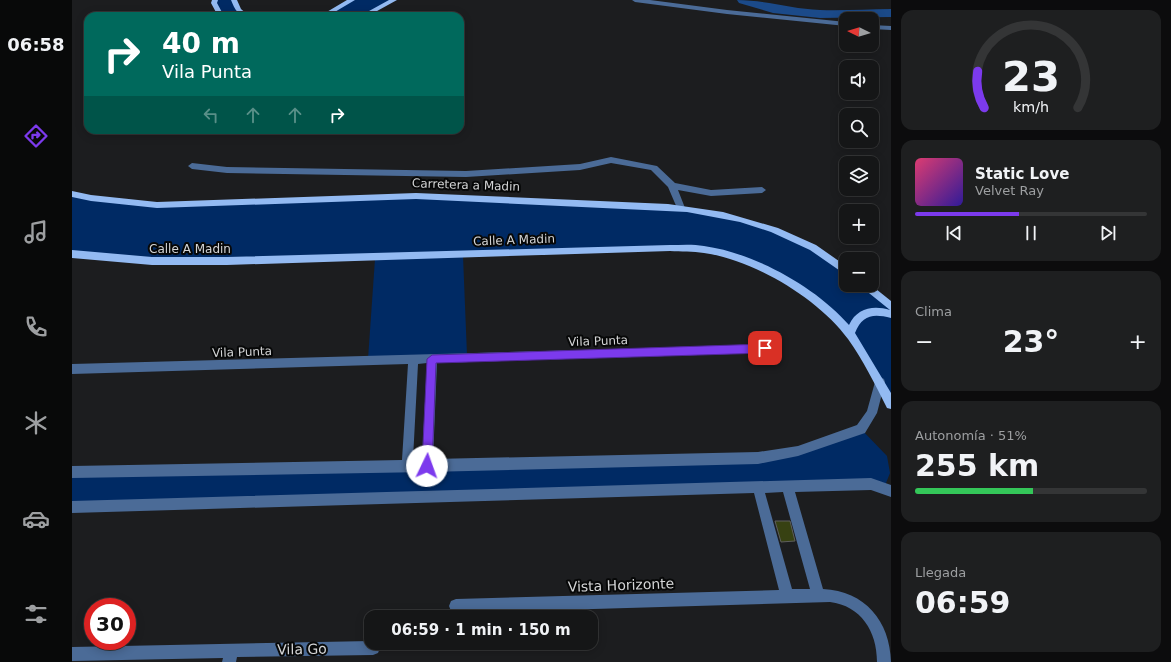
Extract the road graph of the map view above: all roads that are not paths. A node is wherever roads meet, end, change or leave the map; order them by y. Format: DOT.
graph roads {
  1 [pos="215,0"];
  2 [pos="234,0"];
  3 [pos="352,0"];
  4 [pos="394,0"];
  5 [pos="635,0"];
  6 [pos="219,12"];
  7 [pos="241,12"];
  8 [pos="330,12"];
  9 [pos="371,12"];
  10 [pos="839,23"];
  11 [pos="879,27"];
  12 [pos="891,28"];
  13 [pos="192,166"];
  14 [pos="672,186"];
  15 [pos="762,190"];
  16 [pos="72,194"];
  17 [pos="681,208"];
  18 [pos="72,254"];
  19 [pos="839,266"];
  20 [pos="873,292"];
  21 [pos="891,306"];
  22 [pos="891,314"];
  23 [pos="850,334"];
  24 [pos="765,348"];
  25 [pos="413,359"];
  26 [pos="432,359"];
  27 [pos="72,370"];
  28 [pos="880,382"];
  29 [pos="891,404"];
  30 [pos="406,466"];
  31 [pos="427,466"];
  32 [pos="72,472"];
  33 [pos="787,486"];
  34 [pos="758,487"];
  35 [pos="891,491"];
  36 [pos="72,507"];
  37 [pos="787,596"];
  38 [pos="819,596"];
  39 [pos="456,606"];
  40 [pos="364,649"];
  41 [pos="72,654"];
  42 [pos="231,656"];
  43 [pos="884,662"];
  1 -- 6 [label="main road"];
  2 -- 7 [label="main road"];
  3 -- 8 [label="main road"];
  4 -- 9 [label="main road"];
  5 -- 10 [label="street"];
  11 -- 12 [label="street"];
  13 -- 14 [label="street"];
  14 -- 15 [label="street"];
  14 -- 17 [label="street"];
  16 -- 17 [label="main road, Carretera a Madin"];
  17 -- 19 [label="main road, Carretera a Madin"];
  18 -- 23 [label="main road, Calle A Madin"];
  20 -- 21 [label="main road"];
  22 -- 23 [label="main road"];
  23 -- 28 [label="main road, Calle A Madin"];
  24 -- 26 [label="street, Vila Punta"];
  25 -- 26 [label="street, Vila Punta"];
  25 -- 27 [label="street, Vila Punta"];
  25 -- 30 [label="street"];
  26 -- 31 [label="street"];
  28 -- 29 [label="main road, Calle A Madin"];
  28 -- 31 [label="street"];
  30 -- 31 [label="street"];
  30 -- 32 [label="street"];
  33 -- 34 [label="street"];
  33 -- 35 [label="street"];
  33 -- 38 [label="street"];
  34 -- 36 [label="street"];
  34 -- 37 [label="street"];
  37 -- 38 [label="street, Vista Horizonte"];
  37 -- 39 [label="street, Vista Horizonte"];
  38 -- 43 [label="street, Vista Horizonte"];
  40 -- 42 [label="street, Vila Go"];
  41 -- 42 [label="street, Vila Go"];
}
